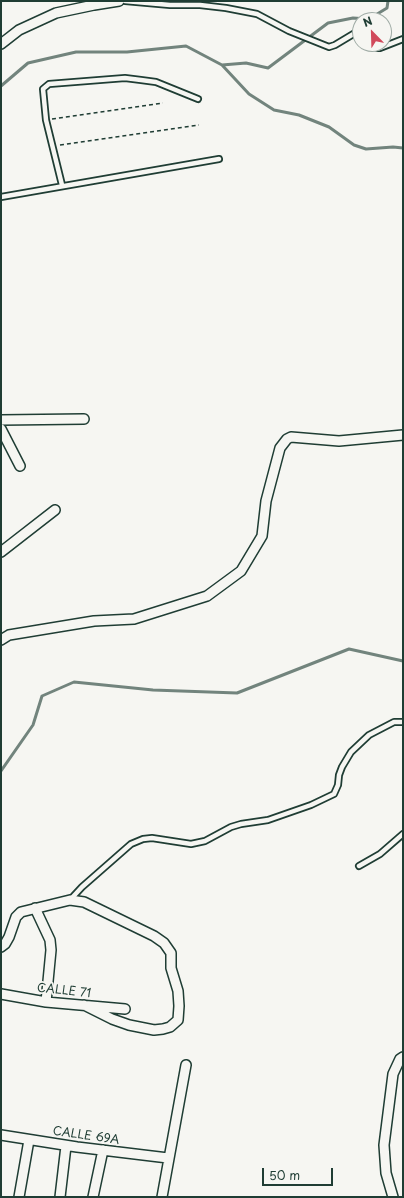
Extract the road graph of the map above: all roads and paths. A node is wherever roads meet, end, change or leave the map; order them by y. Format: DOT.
graph roads {
  1 [pos="119,1"];
  2 [pos="125,1"];
  3 [pos="352,35"];
  4 [pos="403,39"];
  5 [pos="392,43"];
  6 [pos="1,44"];
  7 [pos="198,99"];
  8 [pos="163,103"];
  9 [pos="46,120"];
  10 [pos="199,125"];
  11 [pos="52,147"];
  12 [pos="219,159"];
  13 [pos="62,185"];
  14 [pos="1,197"];
  15 [pos="84,419"];
  16 [pos="1,420"];
  17 [pos="1,429"];
  18 [pos="403,435"];
  19 [pos="20,466"];
  20 [pos="55,510"];
  21 [pos="1,552"];
  22 [pos="1,640"];
  23 [pos="403,722"];
  24 [pos="403,834"];
  25 [pos="359,866"];
  26 [pos="70,900"];
  27 [pos="35,908"];
  28 [pos="1,947"];
  29 [pos="1,994"];
  30 [pos="46,1002"];
  31 [pos="84,1005"];
  32 [pos="125,1009"];
  33 [pos="403,1057"];
  34 [pos="186,1065"];
  35 [pos="1,1135"];
  36 [pos="29,1140"];
  37 [pos="66,1146"];
  38 [pos="103,1150"];
  39 [pos="168,1158"];
  40 [pos="19,1197"];
  41 [pos="60,1197"];
  42 [pos="93,1197"];
  43 [pos="162,1197"];
  44 [pos="393,1197"];
  1 -- 6 [label="street"];
  2 -- 3 [label="lane"];
  4 -- 5 [label="lane"];
  7 -- 9 [label="lane"];
  8 -- 9 [label="path"];
  9 -- 11 [label="lane"];
  10 -- 11 [label="path"];
  11 -- 13 [label="lane"];
  12 -- 13 [label="lane"];
  13 -- 14 [label="lane"];
  15 -- 16 [label="street"];
  17 -- 19 [label="street"];
  18 -- 22 [label="street"];
  20 -- 21 [label="street"];
  23 -- 26 [label="lane"];
  24 -- 25 [label="lane"];
  26 -- 27 [label="street"];
  26 -- 31 [label="street"];
  27 -- 28 [label="street"];
  27 -- 30 [label="street"];
  29 -- 30 [label="street, CALLE 71"];
  30 -- 31 [label="street, CALLE 71"];
  31 -- 32 [label="street, CALLE 71"];
  33 -- 44 [label="street"];
  34 -- 39 [label="street"];
  35 -- 36 [label="street, CALLE 69A"];
  36 -- 37 [label="street, CALLE 69A"];
  36 -- 40 [label="street"];
  37 -- 38 [label="street, CALLE 69A"];
  37 -- 41 [label="street"];
  38 -- 39 [label="street, CALLE 69A"];
  38 -- 42 [label="street"];
  39 -- 43 [label="street"];
}
